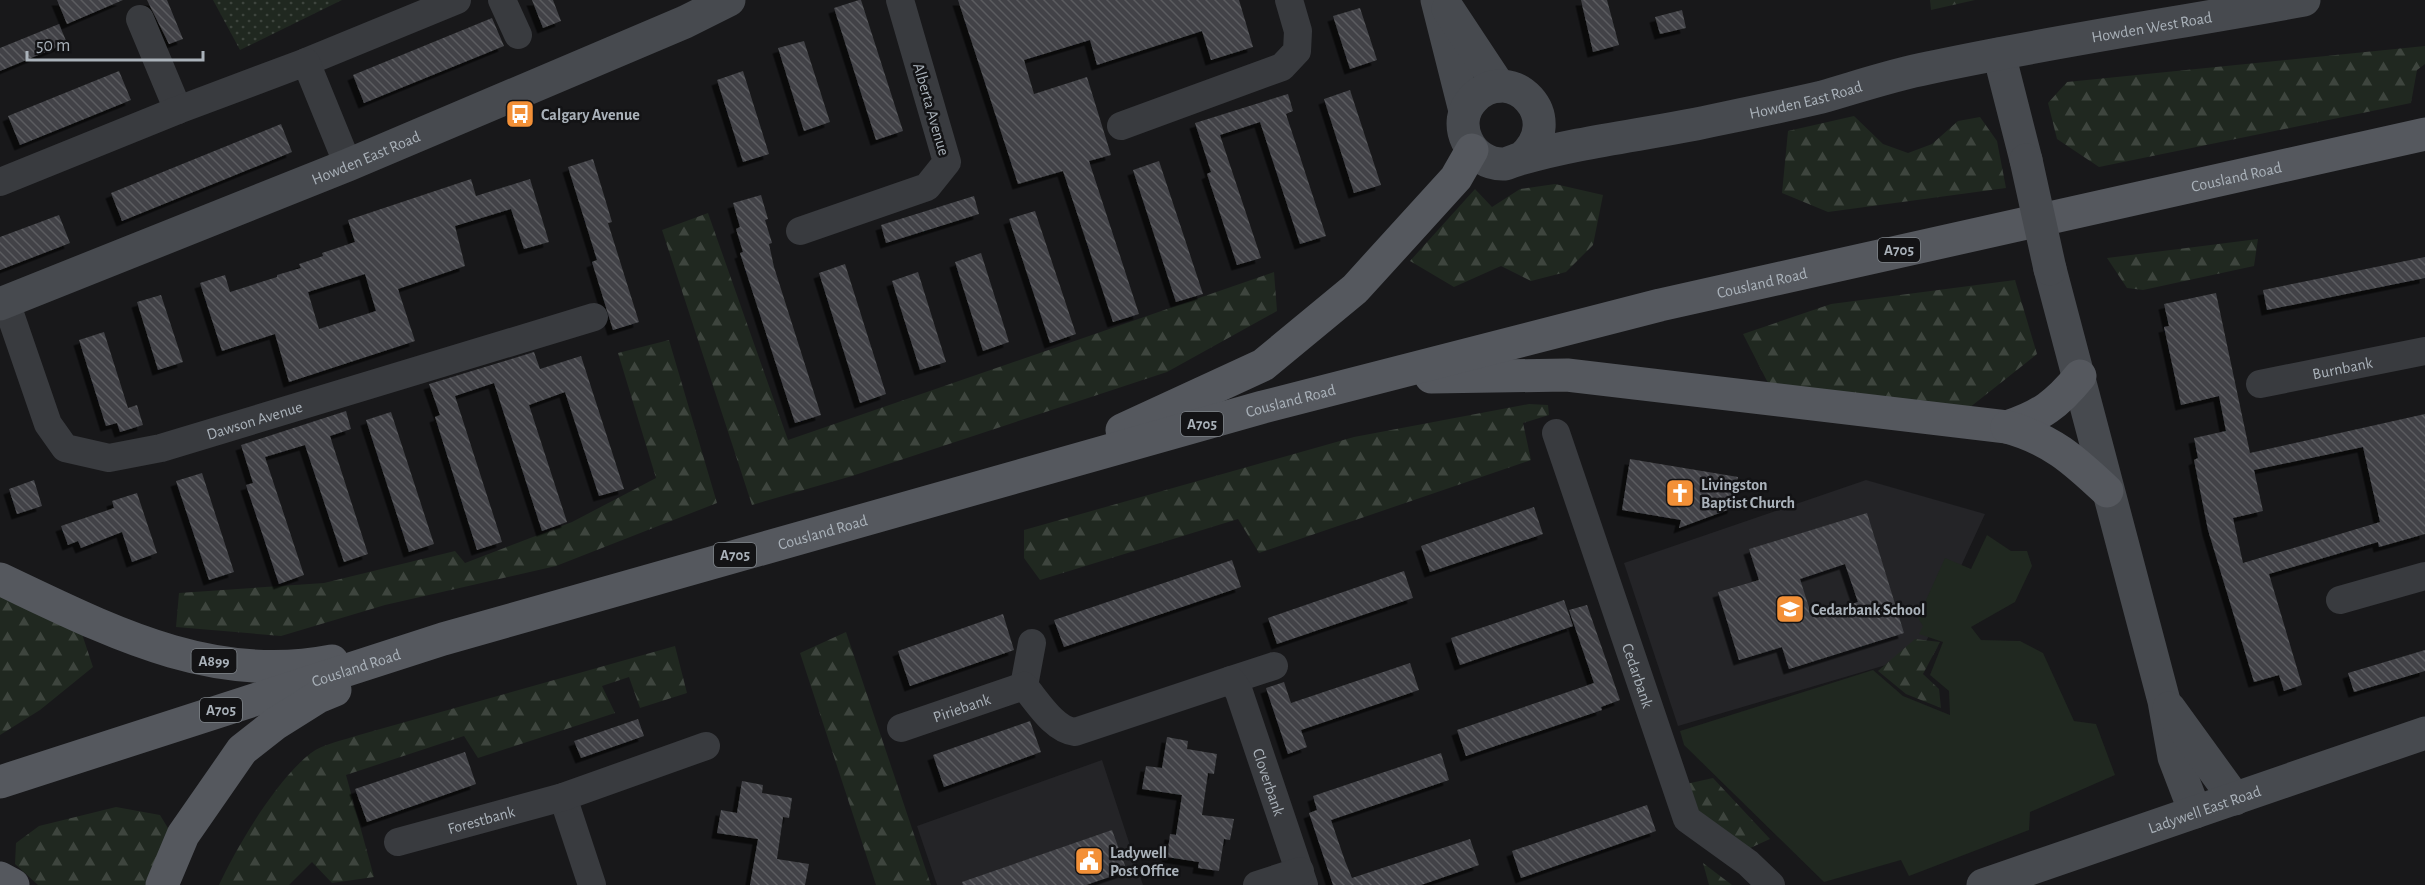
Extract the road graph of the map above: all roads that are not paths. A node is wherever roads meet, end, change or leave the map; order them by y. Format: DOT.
graph roads {
  1 [pos="457,0"];
  2 [pos="502,0"];
  3 [pos="729,0"];
  4 [pos="900,0"];
  5 [pos="1289,0"];
  6 [pos="1437,0"];
  7 [pos="1442,0"];
  8 [pos="2304,0"];
  9 [pos="140,19"];
  10 [pos="518,35"];
  11 [pos="1999,54"];
  12 [pos="306,62"];
  13 [pos="1499,86"];
  14 [pos="178,110"];
  15 [pos="1465,111"];
  16 [pos="1541,124"];
  17 [pos="1121,126"];
  18 [pos="2425,134"];
  19 [pos="1611,139"];
  20 [pos="1472,150"];
  21 [pos="1522,158"];
  22 [pos="348,165"];
  23 [pos="0,182"];
  24 [pos="800,231"];
  25 [pos="3,303"];
  26 [pos="594,317"];
  27 [pos="2425,351"];
  28 [pos="2080,376"];
  29 [pos="1376,378"];
  30 [pos="2260,384"];
  31 [pos="2007,427"];
  32 [pos="1556,433"];
  33 [pos="1028,473"];
  34 [pos="2107,491"];
  35 [pos="2425,576"];
  36 [pos="0,579"];
  37 [pos="2340,600"];
  38 [pos="443,639"];
  39 [pos="1032,643"];
  40 [pos="1274,666"];
  41 [pos="1231,680"];
  42 [pos="1024,686"];
  43 [pos="2164,701"];
  44 [pos="901,728"];
  45 [pos="2425,733"];
  46 [pos="706,746"];
  47 [pos="0,782"];
  48 [pos="563,797"];
  49 [pos="2235,799"];
  50 [pos="2195,812"];
  51 [pos="398,842"];
  52 [pos="0,878"];
  53 [pos="1302,878"];
  54 [pos="13,885"];
  55 [pos="162,885"];
  56 [pos="592,885"];
  57 [pos="1257,885"];
  58 [pos="1771,885"];
  59 [pos="1983,885"];
  1 -- 12 [label="street"];
  2 -- 10 [label="street"];
  3 -- 22 [label="street, Howden East Road"];
  4 -- 24 [label="street, Alberta Avenue"];
  5 -- 17 [label="street"];
  6 -- 15 [label="street"];
  7 -- 13 [label="street"];
  8 -- 11 [label="street, Howden West Road"];
  9 -- 14 [label="street"];
  11 -- 19 [label="street, Howden East Road"];
  11 -- 28 [label="street, bridge"];
  12 -- 14 [label="street"];
  12 -- 22 [label="street"];
  13 -- 15 [label="street"];
  13 -- 16 [label="street"];
  14 -- 23 [label="street"];
  15 -- 20 [label="street"];
  16 -- 19 [label="street, Howden East Road"];
  16 -- 21 [label="street"];
  18 -- 29 [label="main road, Cousland Road / A705"];
  19 -- 21 [label="street, Howden East Road"];
  20 -- 21 [label="street, Howden East Road"];
  20 -- 33 [label="main road"];
  22 -- 25 [label="street, Howden East Road"];
  25 -- 26 [label="street, Dawson Avenue"];
  27 -- 30 [label="street, Burnbank"];
  28 -- 31 [label="main road"];
  28 -- 34 [label="street"];
  29 -- 31 [label="main road"];
  29 -- 33 [label="main road, Cousland Road / A705"];
  31 -- 34 [label="main road"];
  32 -- 58 [label="street, Cedarbank"];
  33 -- 38 [label="main road, Cousland Road / A705"];
  34 -- 43 [label="street"];
  35 -- 37 [label="street"];
  36 -- 38 [label="main road, A899"];
  38 -- 47 [label="main road, Cousland Road / A705"];
  38 -- 55 [label="main road"];
  39 -- 42 [label="street"];
  40 -- 41 [label="street"];
  41 -- 42 [label="street"];
  41 -- 53 [label="street, Cloverbank"];
  42 -- 44 [label="street, Piriebank"];
  43 -- 49 [label="street"];
  43 -- 50 [label="street"];
  45 -- 49 [label="street, Ladywell East Road"];
  46 -- 48 [label="street, Forestbank"];
  48 -- 51 [label="street, Forestbank"];
  48 -- 56 [label="street"];
  49 -- 50 [label="street, Ladywell East Road"];
  50 -- 59 [label="street, Ladywell East Road"];
  52 -- 54 [label="main road"];
  53 -- 57 [label="street"];
}
